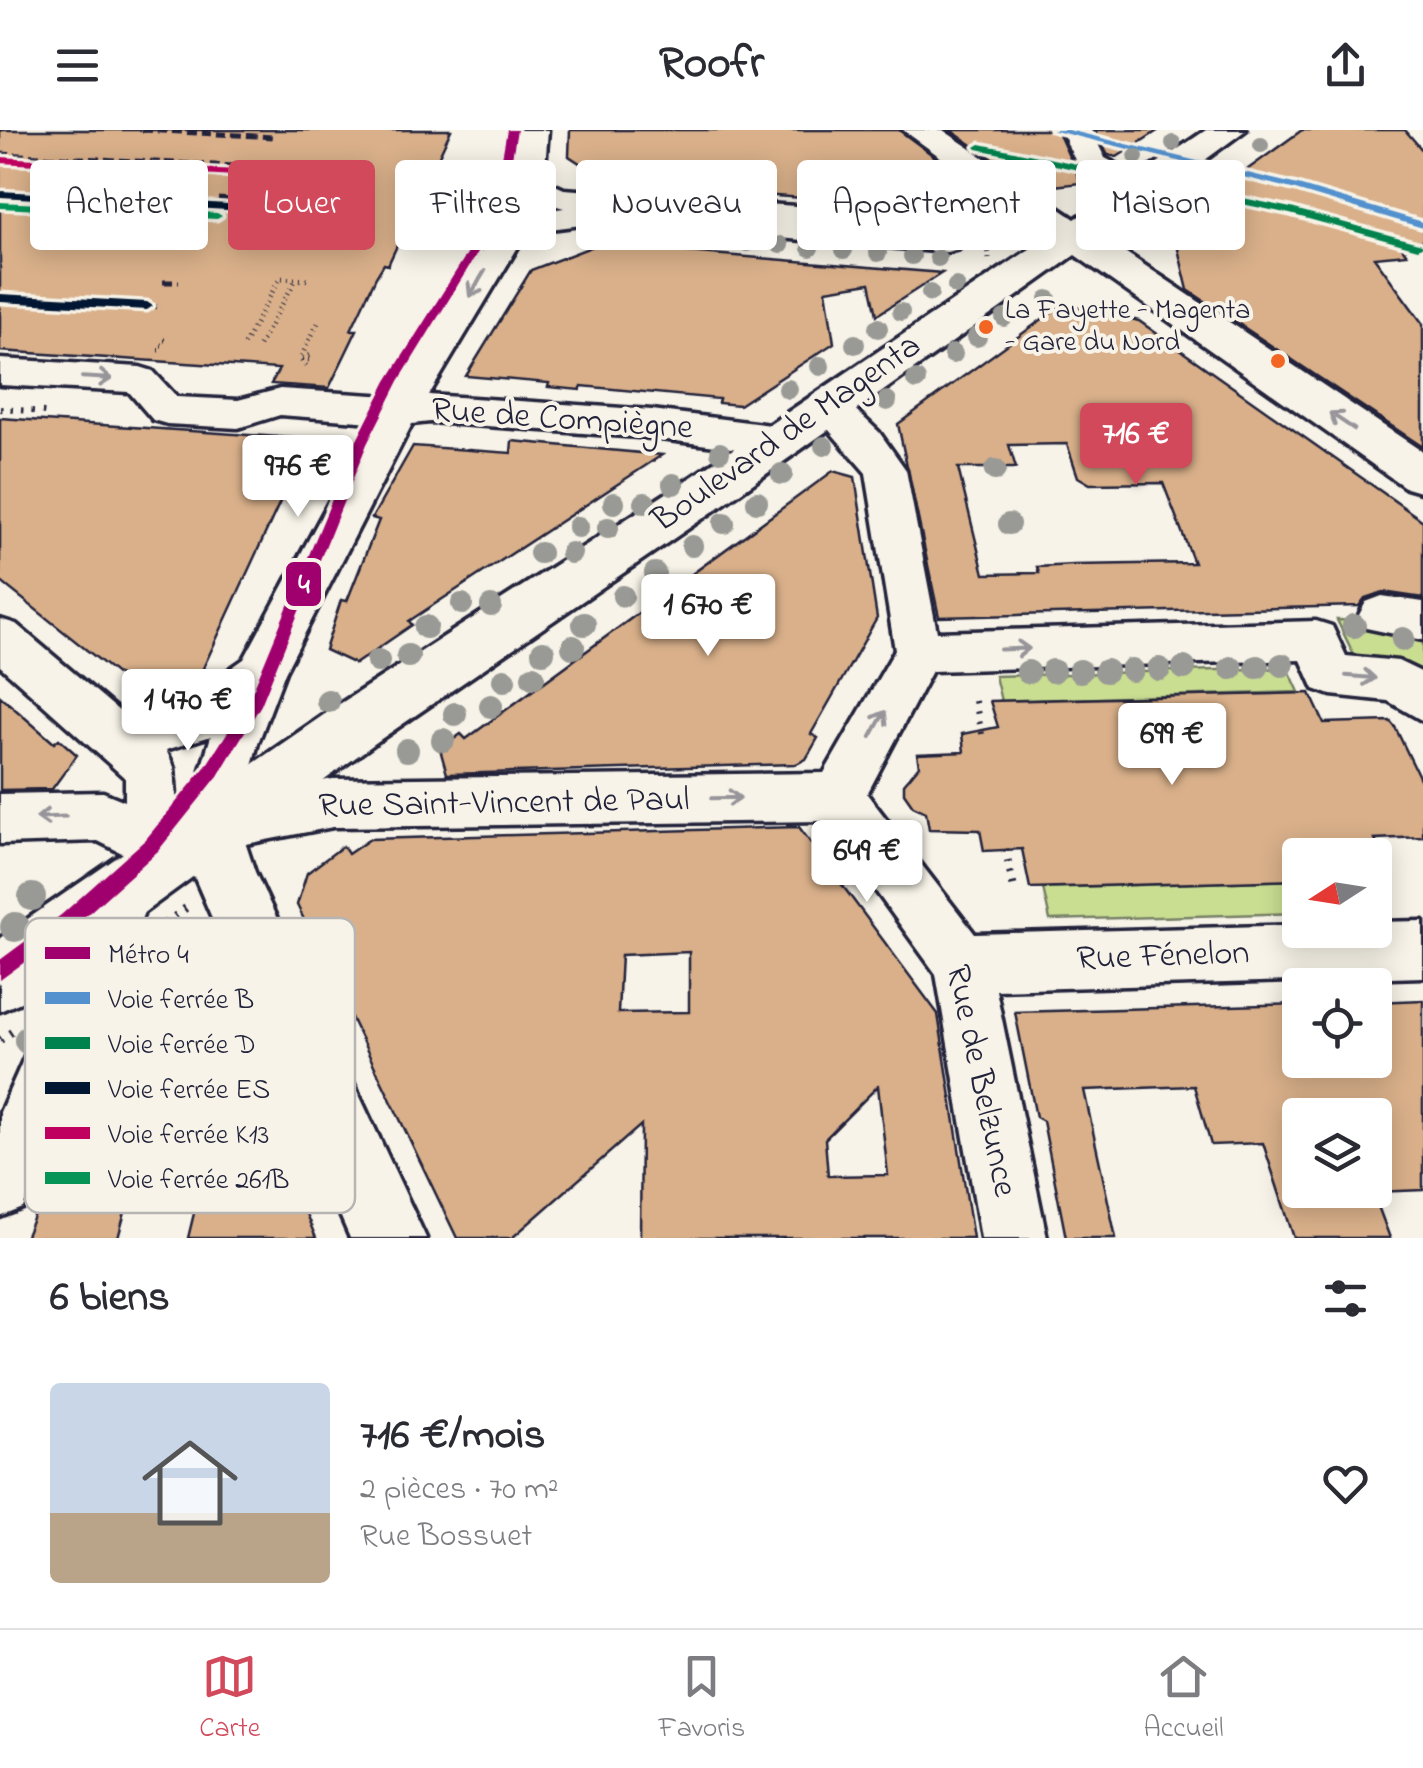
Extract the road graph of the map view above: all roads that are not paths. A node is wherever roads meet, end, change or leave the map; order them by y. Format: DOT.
graph roads {
  1 [pos="534,130"];
  2 [pos="920,130"];
  3 [pos="1076,130"];
  4 [pos="1230,130"];
  5 [pos="531,160"];
  6 [pos="1091,160"];
  7 [pos="1186,160"];
  8 [pos="556,194"];
  9 [pos="556,219"];
  10 [pos="1076,233"];
  11 [pos="1072,236"];
  12 [pos="500,250"];
  13 [pos="0,372"];
  14 [pos="828,407"];
  15 [pos="402,410"];
  16 [pos="779,440"];
  17 [pos="1423,476"];
  18 [pos="0,638"];
  19 [pos="918,652"];
  20 [pos="262,670"];
  21 [pos="1423,700"];
  22 [pos="113,734"];
  23 [pos="838,796"];
  24 [pos="0,818"];
  25 [pos="167,852"];
  26 [pos="80,918"];
  27 [pos="134,918"];
  28 [pos="244,918"];
  29 [pos="1423,949"];
  30 [pos="25,959"];
  31 [pos="962,963"];
  32 [pos="0,978"];
  33 [pos="25,1135"];
  34 [pos="355,1165"];
  35 [pos="0,1185"];
  36 [pos="388,1238"];
  37 [pos="1014,1238"];
  1 -- 5 [label="street"];
  2 -- 11 [label="main road"];
  3 -- 6 [label="street"];
  4 -- 7 [label="main road, Boulevard de Magenta"];
  8 -- 9 [label="street"];
  10 -- 11 [label="main road, Boulevard de Magenta"];
  11 -- 14 [label="main road, Boulevard de Magenta"];
  17 -- 11 [label="main road, one-way"];
  12 -- 15 [label="street, one-way"];
  13 -- 15 [label="street, Rue de Compiègne, one-way"];
  14 -- 16 [label="main road, Boulevard de Magenta"];
  14 -- 19 [label="street"];
  15 -- 16 [label="street, Rue de Compiègne"];
  15 -- 20 [label="street"];
  16 -- 25 [label="main road, Boulevard de Magenta"];
  18 -- 22 [label="street"];
  19 -- 21 [label="street, one-way"];
  23 -- 19 [label="street, one-way"];
  20 -- 22 [label="street"];
  20 -- 25 [label="street"];
  22 -- 25 [label="street"];
  25 -- 23 [label="street, Rue Saint-Vincent de Paul, one-way"];
  23 -- 31 [label="street, Rue de Belzunce"];
  25 -- 24 [label="street, Rue Saint-Vincent de Paul, one-way"];
  25 -- 26 [label="main road, Boulevard de Magenta"];
  25 -- 27 [label="street"];
  25 -- 28 [label="main road"];
  29 -- 31 [label="street, Rue Fénelon"];
  30 -- 32 [label="main road, Boulevard de Magenta"];
  31 -- 37 [label="street, Rue de Belzunce"];
  33 -- 35 [label="street"];
  34 -- 36 [label="main road"];
}
